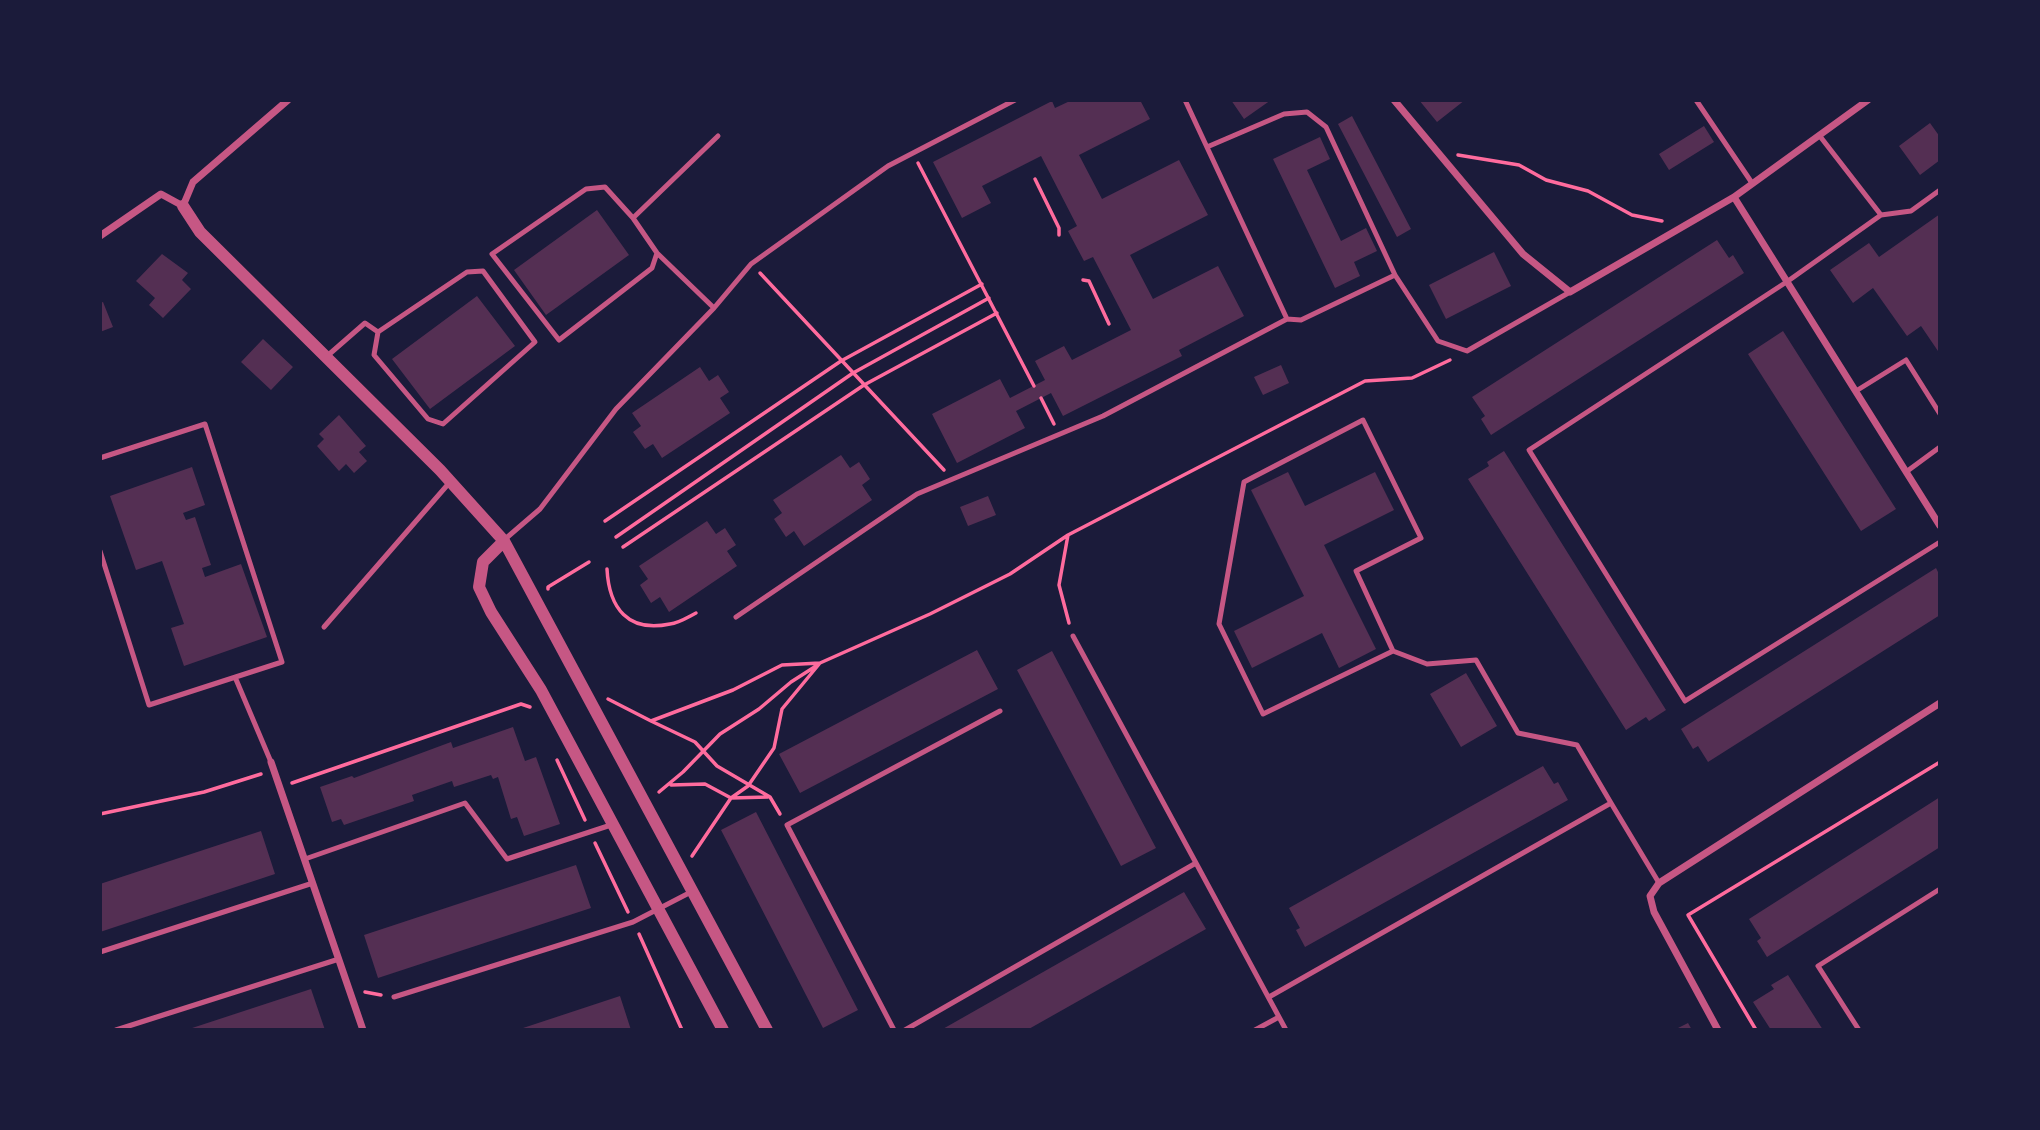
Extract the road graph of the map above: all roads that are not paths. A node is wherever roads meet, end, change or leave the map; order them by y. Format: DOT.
graph roads {
  1 [pos="288,100"];
  2 [pos="1015,100"];
  3 [pos="1185,100"];
  4 [pos="1394,100"];
  5 [pos="1696,100"];
  6 [pos="1868,100"];
  7 [pos="1819,135"];
  8 [pos="719,136"];
  9 [pos="1207,147"];
  10 [pos="1752,183"];
  11 [pos="1940,190"];
  12 [pos="1734,197"];
  13 [pos="183,206"];
  14 [pos="1881,215"];
  15 [pos="633,218"];
  16 [pos="100,236"];
  17 [pos="657,253"];
  18 [pos="1395,275"];
  19 [pos="1787,281"];
  20 [pos="1570,292"];
  21 [pos="715,308"];
  22 [pos="1287,319"];
  23 [pos="378,332"];
  24 [pos="326,357"];
  25 [pos="1856,391"];
  26 [pos="1940,414"];
  27 [pos="1940,447"];
  28 [pos="100,458"];
  29 [pos="1906,472"];
  30 [pos="450,482"];
  31 [pos="1940,526"];
  32 [pos="504,541"];
  33 [pos="1940,542"];
  34 [pos="100,551"];
  35 [pos="736,617"];
  36 [pos="324,627"];
  37 [pos="1073,636"];
  38 [pos="1393,651"];
  39 [pos="235,677"];
  40 [pos="1940,703"];
  41 [pos="1000,711"];
  42 [pos="273,766"];
  43 [pos="1611,803"];
  44 [pos="611,825"];
  45 [pos="305,859"];
  46 [pos="1196,863"];
  47 [pos="313,883"];
  48 [pos="1659,883"];
  49 [pos="1940,889"];
  50 [pos="691,892"];
  51 [pos="657,909"];
  52 [pos="100,953"];
  53 [pos="339,959"];
  54 [pos="1269,997"];
  55 [pos="394,998"];
  56 [pos="1279,1017"];
  57 [pos="116,1030"];
  58 [pos="363,1030"];
  59 [pos="723,1030"];
  60 [pos="767,1030"];
  61 [pos="894,1030"];
  62 [pos="905,1030"];
  63 [pos="1255,1030"];
  64 [pos="1286,1030"];
  65 [pos="1718,1030"];
  66 [pos="1859,1030"];
  1 -- 13 [label="street"];
  2 -- 21 [label="lane"];
  3 -- 9 [label="lane"];
  4 -- 20 [label="street"];
  5 -- 10 [label="lane"];
  6 -- 7 [label="street"];
  7 -- 10 [label="street"];
  7 -- 14 [label="lane"];
  8 -- 15 [label="lane"];
  9 -- 18 [label="lane"];
  9 -- 22 [label="lane"];
  10 -- 12 [label="street"];
  11 -- 14 [label="lane"];
  12 -- 19 [label="street"];
  12 -- 20 [label="street"];
  13 -- 16 [label="street"];
  13 -- 24 [label="street"];
  14 -- 19 [label="lane"];
  15 -- 17 [label="lane"];
  15 -- 17 [label="lane"];
  17 -- 21 [label="lane"];
  18 -- 20 [label="lane"];
  18 -- 22 [label="lane"];
  19 -- 25 [label="street"];
  19 -- 33 [label="lane"];
  21 -- 32 [label="lane"];
  22 -- 35 [label="lane"];
  23 -- 23 [label="lane"];
  23 -- 24 [label="lane"];
  24 -- 30 [label="street"];
  25 -- 26 [label="lane"];
  25 -- 29 [label="street"];
  27 -- 29 [label="lane"];
  28 -- 39 [label="lane"];
  29 -- 31 [label="street"];
  30 -- 32 [label="street"];
  30 -- 36 [label="lane"];
  32 -- 44 [label="street"];
  32 -- 50 [label="street"];
  34 -- 39 [label="lane"];
  37 -- 46 [label="lane"];
  38 -- 38 [label="lane"];
  38 -- 43 [label="lane"];
  39 -- 42 [label="lane"];
  40 -- 48 [label="street"];
  41 -- 61 [label="lane"];
  42 -- 45 [label="street"];
  43 -- 48 [label="lane"];
  43 -- 54 [label="lane"];
  44 -- 45 [label="lane"];
  44 -- 51 [label="street"];
  45 -- 47 [label="street"];
  46 -- 54 [label="lane"];
  46 -- 62 [label="lane"];
  47 -- 52 [label="lane"];
  47 -- 53 [label="street"];
  48 -- 65 [label="street"];
  49 -- 66 [label="lane"];
  50 -- 51 [label="lane"];
  50 -- 60 [label="street"];
  51 -- 55 [label="lane"];
  51 -- 59 [label="street"];
  53 -- 57 [label="lane"];
  53 -- 58 [label="street"];
  54 -- 56 [label="lane"];
  56 -- 63 [label="lane"];
  56 -- 64 [label="lane"];
}
